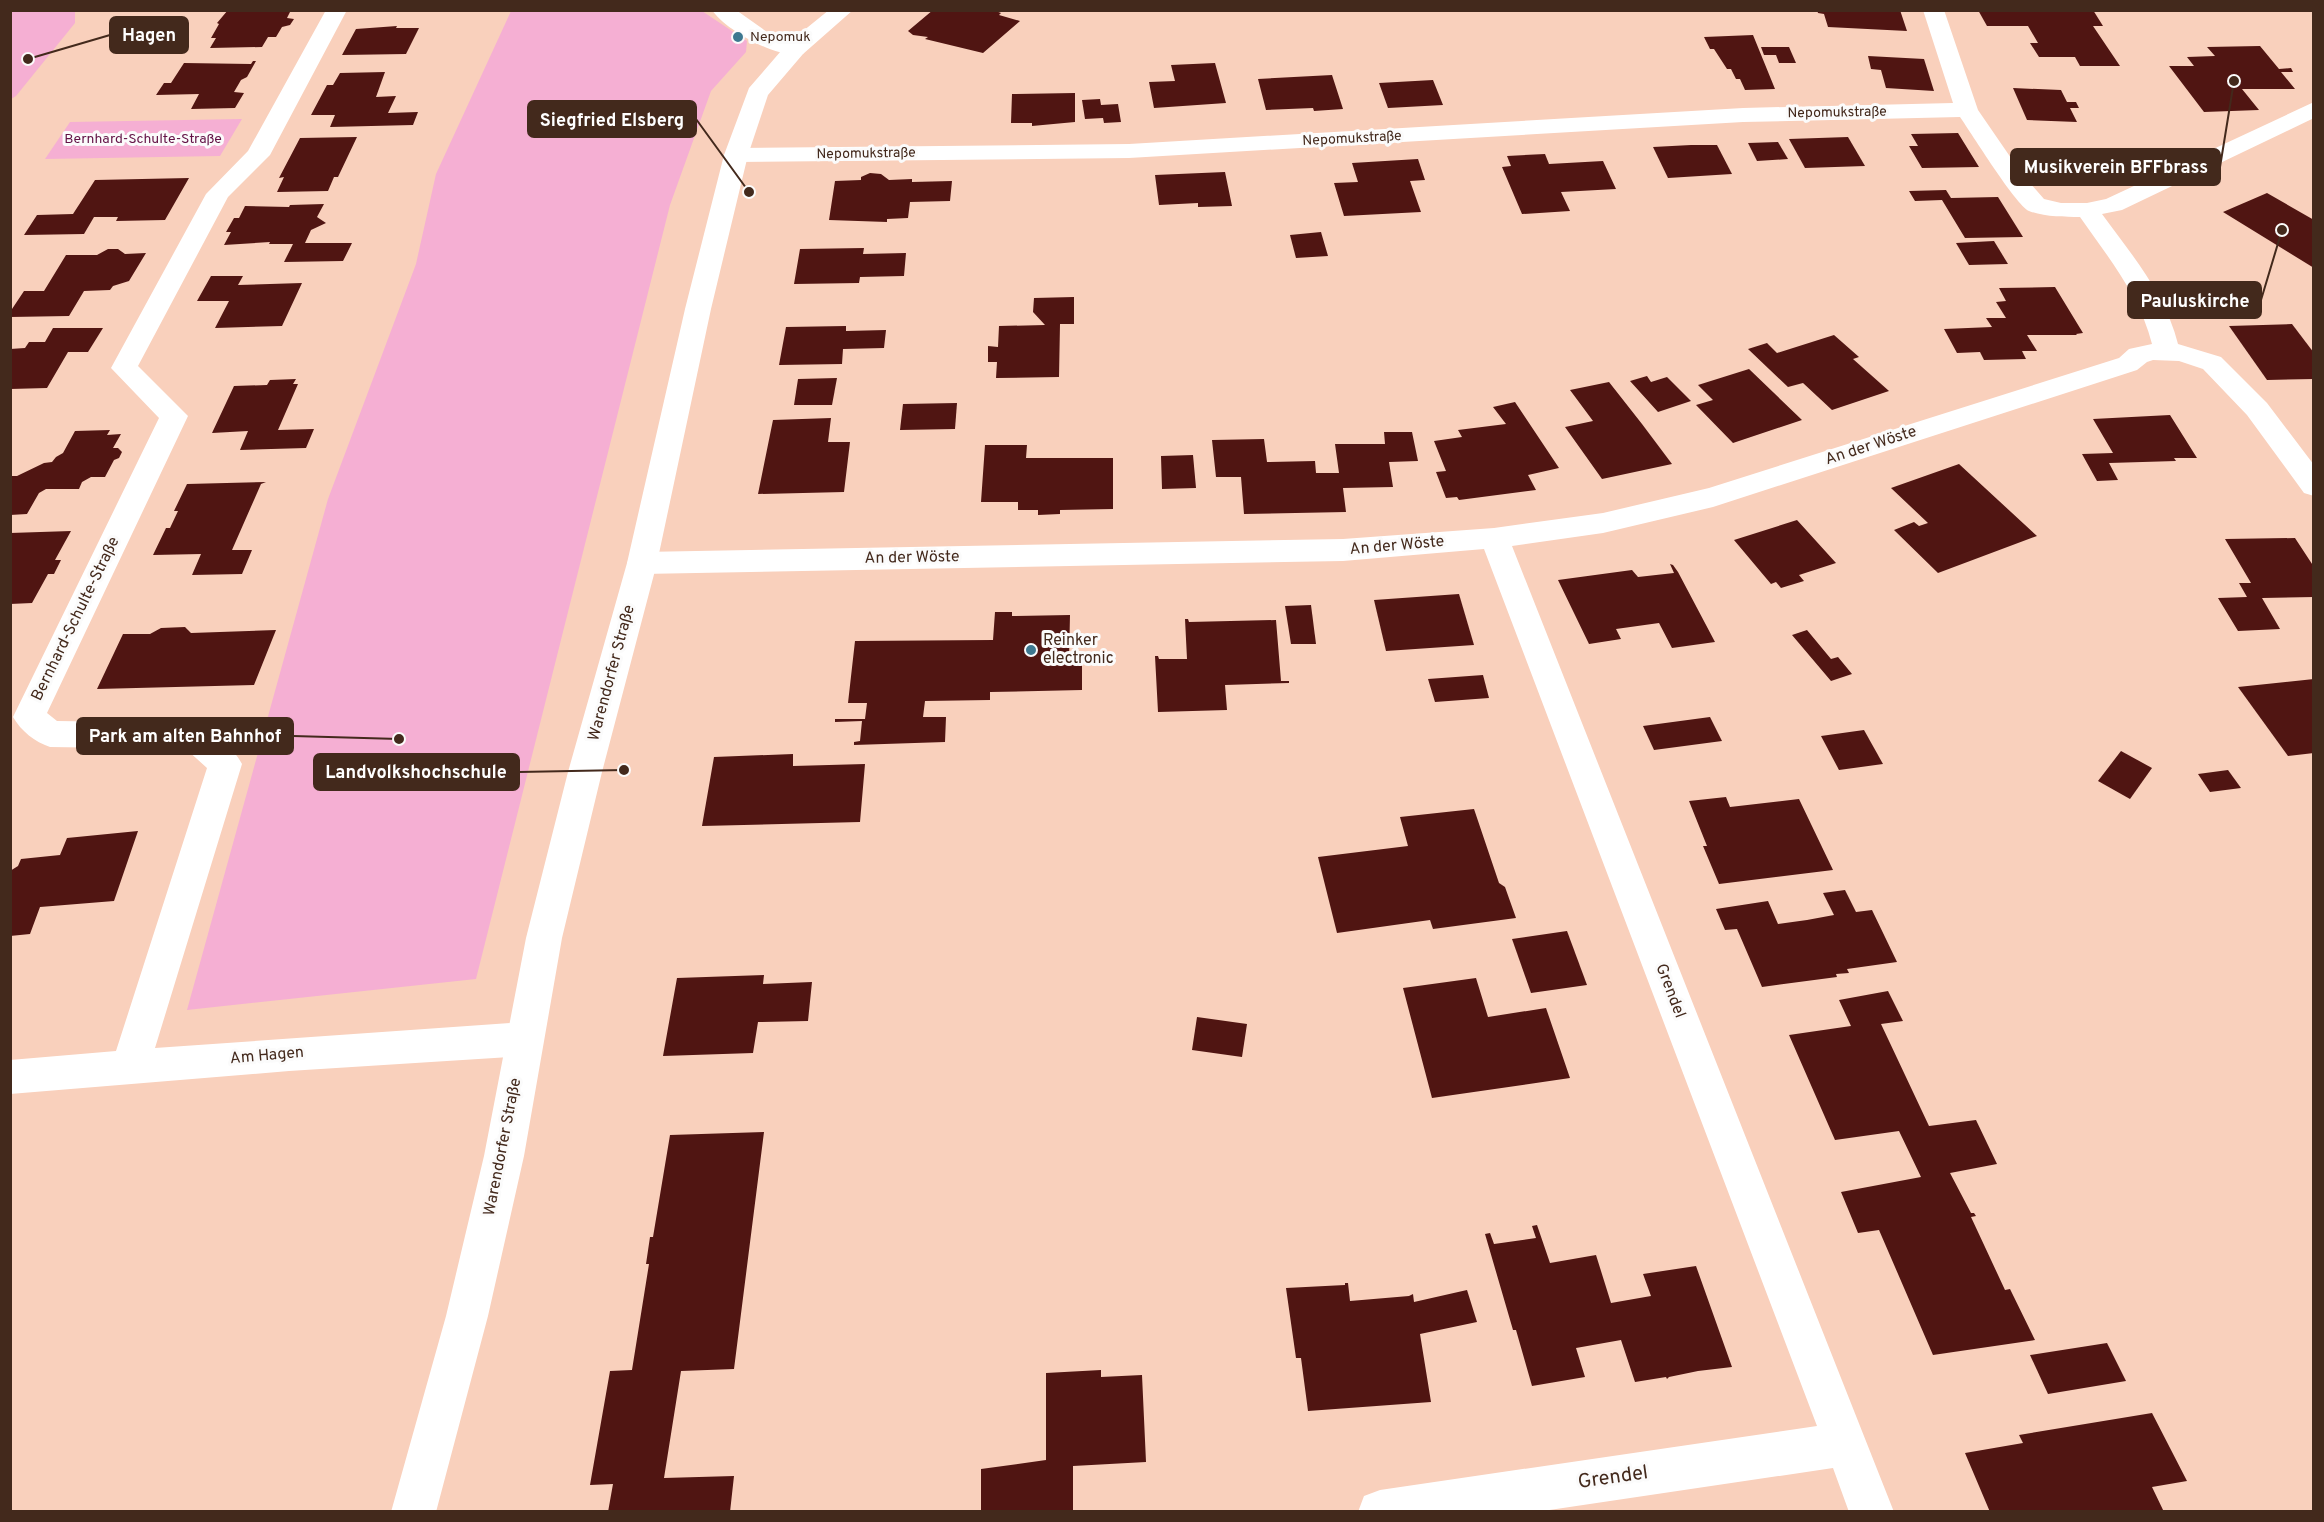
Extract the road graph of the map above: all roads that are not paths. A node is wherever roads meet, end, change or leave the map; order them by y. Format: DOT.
graph roads {
  1 [pos="336,10"];
  2 [pos="722,10"];
  3 [pos="843,10"];
  4 [pos="1933,10"];
  5 [pos="795,49"];
  6 [pos="2313,109"];
  7 [pos="1967,110"];
  8 [pos="2283,123"];
  9 [pos="2313,135"];
  10 [pos="736,155"];
  11 [pos="2087,210"];
  12 [pos="2167,352"];
  13 [pos="2313,486"];
  14 [pos="1494,538"];
  15 [pos="642,563"];
  16 [pos="524,1039"];
  17 [pos="130,1068"];
  18 [pos="10,1077"];
  19 [pos="1846,1444"];
  20 [pos="413,1512"];
  21 [pos="1380,1512"];
  22 [pos="1872,1512"];
  1 -- 17 [label="street, Bernhard-Schulte-Straße"];
  2 -- 5 [label="street"];
  3 -- 5 [label="street, Warendorfer Straße"];
  4 -- 7 [label="street"];
  5 -- 10 [label="street, Warendorfer Straße"];
  6 -- 8 [label="street"];
  7 -- 10 [label="street, Nepomukstraße"];
  7 -- 11 [label="street"];
  8 -- 9 [label="street"];
  8 -- 11 [label="street"];
  10 -- 15 [label="street, Warendorfer Straße"];
  11 -- 12 [label="street"];
  12 -- 13 [label="street, An der Wöste"];
  12 -- 14 [label="street, An der Wöste"];
  14 -- 15 [label="street, An der Wöste"];
  14 -- 19 [label="street, Grendel"];
  15 -- 16 [label="street, Warendorfer Straße"];
  16 -- 17 [label="street, Am Hagen"];
  16 -- 20 [label="street, Warendorfer Straße"];
  17 -- 18 [label="street, Am Hagen"];
  19 -- 21 [label="street, Grendel"];
  19 -- 22 [label="street, Grendel"];
}
